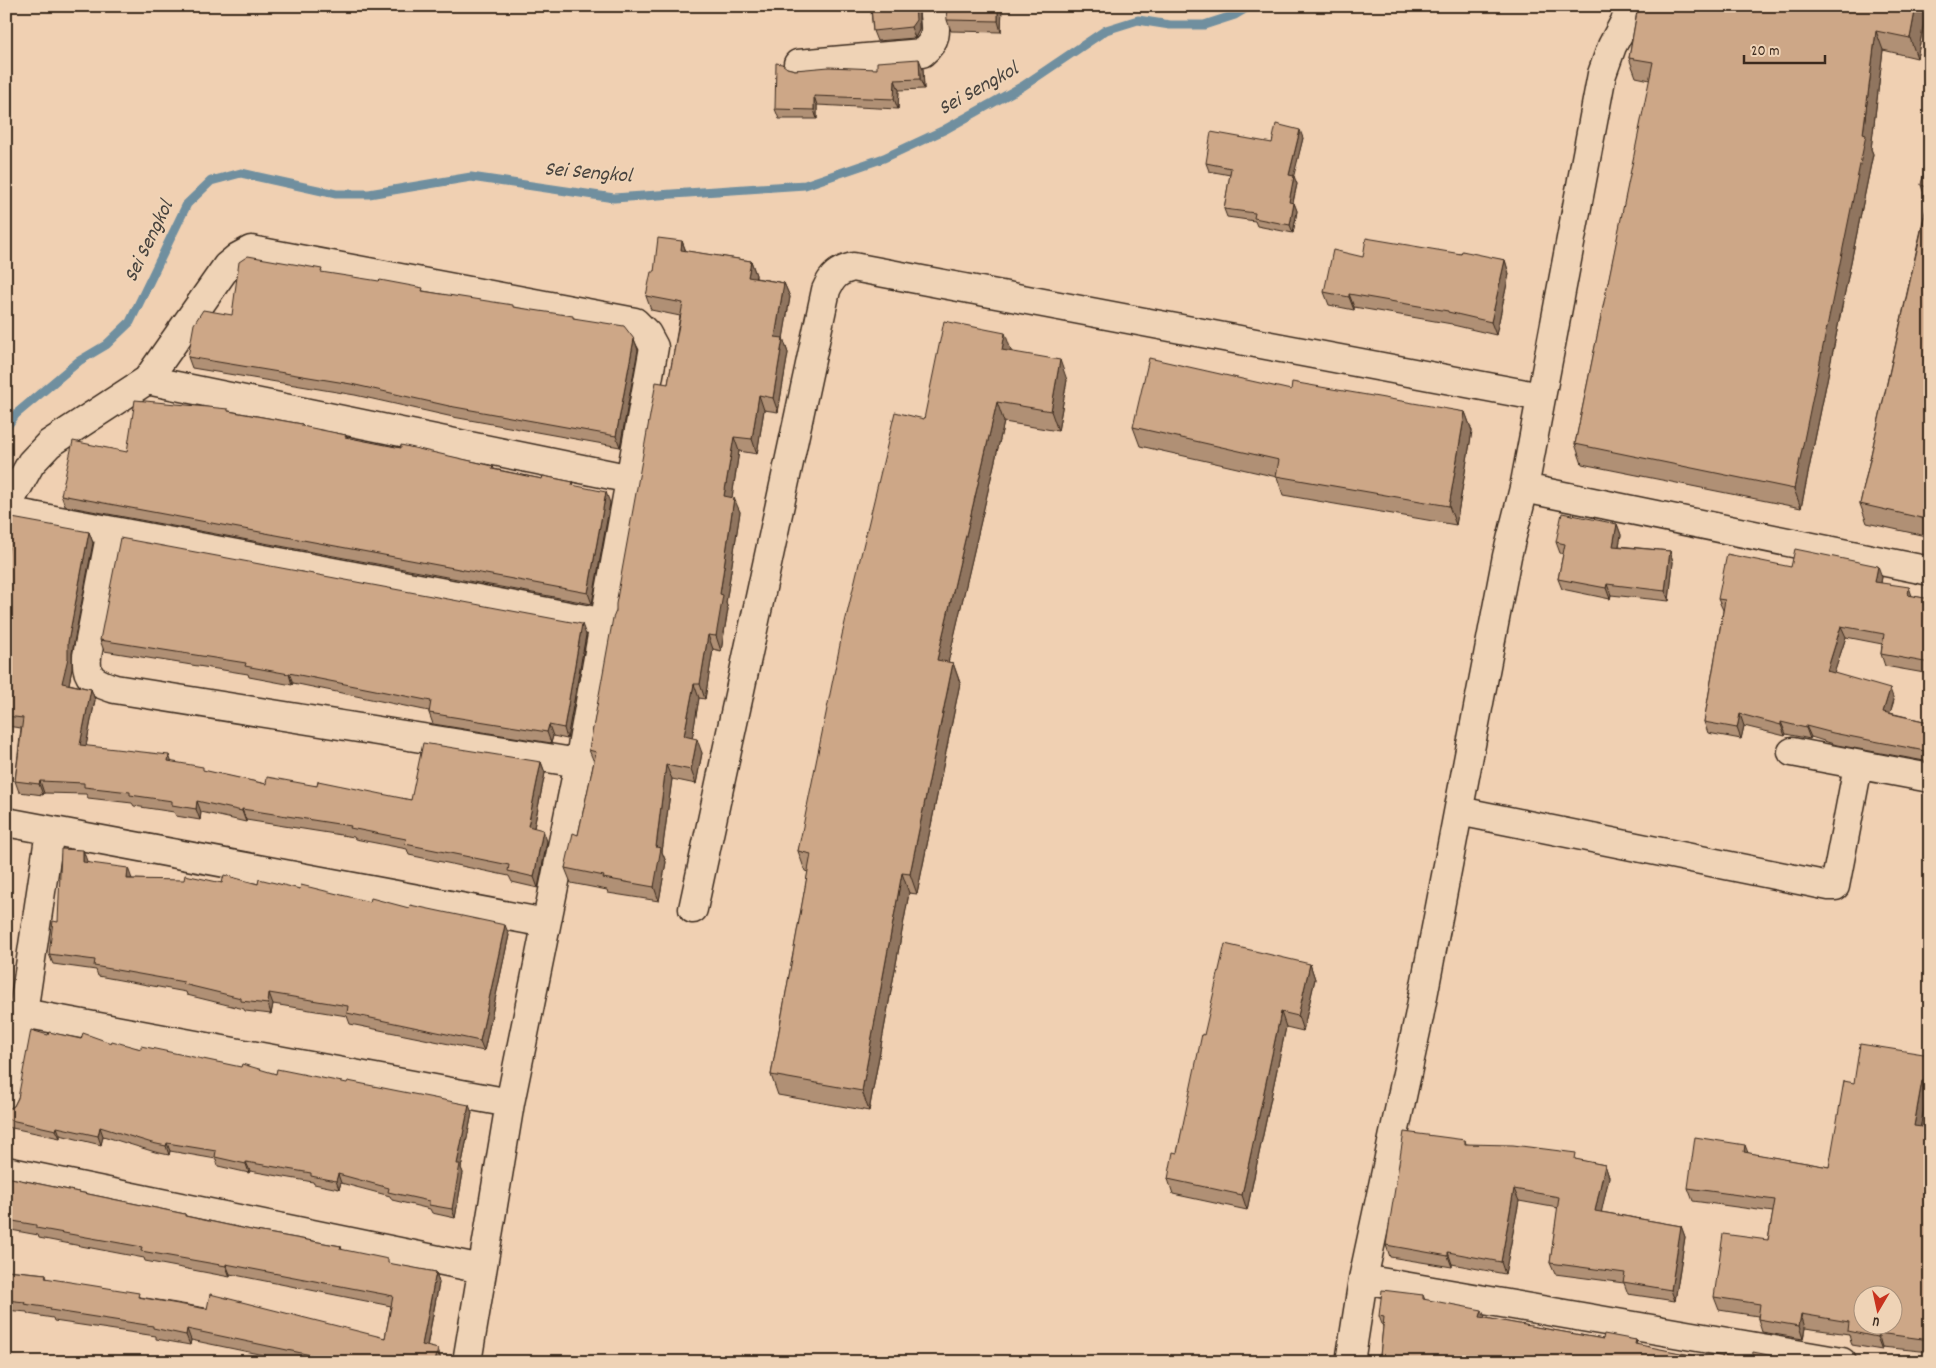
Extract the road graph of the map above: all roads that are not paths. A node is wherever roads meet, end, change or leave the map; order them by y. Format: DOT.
graph roads {
  1 [pos="933,6"];
  2 [pos="1633,6"];
  3 [pos="798,64"];
  4 [pos="147,380"];
  5 [pos="1541,397"];
  6 [pos="631,479"];
  7 [pos="1524,488"];
  8 [pos="6,509"];
  9 [pos="111,531"];
  10 [pos="1930,571"];
  11 [pos="606,623"];
  12 [pos="1792,752"];
  13 [pos="579,763"];
  14 [pos="1858,766"];
  15 [pos="1930,778"];
  16 [pos="1459,811"];
  17 [pos="6,822"];
  18 [pos="50,831"];
  19 [pos="693,909"];
  20 [pos="546,923"];
  21 [pos="23,1013"];
  22 [pos="510,1103"];
  23 [pos="6,1104"];
  24 [pos="6,1172"];
  25 [pos="482,1269"];
  26 [pos="1363,1278"];
  27 [pos="467,1362"];
  28 [pos="1350,1362"];
  29 [pos="1842,1362"];
  1 -- 3 [label="street"];
  2 -- 5 [label="street"];
  4 -- 6 [label="street"];
  4 -- 6 [label="street"];
  4 -- 8 [label="street"];
  5 -- 7 [label="street"];
  5 -- 19 [label="street"];
  6 -- 11 [label="street"];
  7 -- 10 [label="street"];
  7 -- 16 [label="street"];
  8 -- 9 [label="street"];
  9 -- 11 [label="street"];
  9 -- 13 [label="street"];
  11 -- 13 [label="street"];
  12 -- 14 [label="street"];
  13 -- 20 [label="street"];
  14 -- 15 [label="street"];
  14 -- 16 [label="street"];
  16 -- 26 [label="street"];
  17 -- 18 [label="street"];
  18 -- 20 [label="street"];
  18 -- 21 [label="street"];
  20 -- 22 [label="street"];
  21 -- 22 [label="street"];
  21 -- 23 [label="street"];
  22 -- 25 [label="street"];
  24 -- 25 [label="street"];
  25 -- 27 [label="street"];
  26 -- 28 [label="street"];
  26 -- 29 [label="street"];
}
